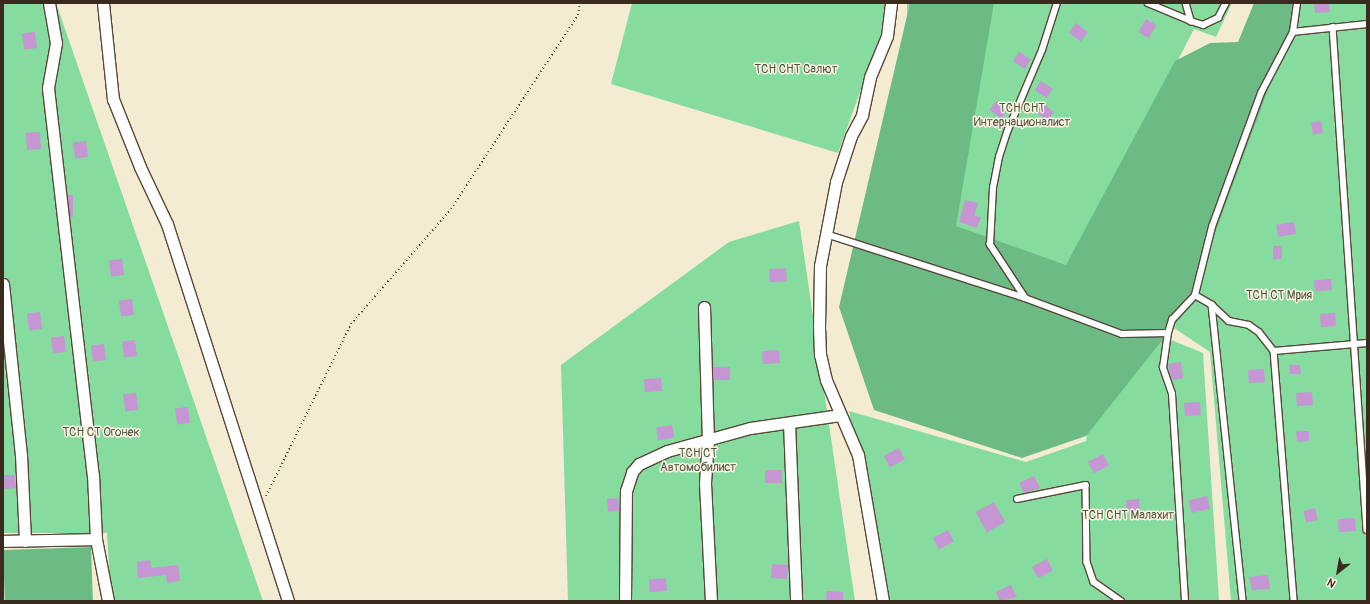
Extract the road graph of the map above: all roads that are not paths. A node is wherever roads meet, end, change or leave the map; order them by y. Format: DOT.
graph roads {
  1 [pos="49,3"];
  2 [pos="103,3"];
  3 [pos="891,3"];
  4 [pos="1057,3"];
  5 [pos="1148,3"];
  6 [pos="1186,3"];
  7 [pos="1226,3"];
  8 [pos="1297,3"];
  9 [pos="1191,21"];
  10 [pos="1367,24"];
  11 [pos="1332,27"];
  12 [pos="1292,32"];
  13 [pos="826,234"];
  14 [pos="3,284"];
  15 [pos="1195,295"];
  16 [pos="1025,298"];
  17 [pos="1212,305"];
  18 [pos="704,307"];
  19 [pos="1168,333"];
  20 [pos="1367,343"];
  21 [pos="1356,344"];
  22 [pos="1274,351"];
  23 [pos="840,415"];
  24 [pos="789,423"];
  25 [pos="708,439"];
  26 [pos="1017,499"];
  27 [pos="1367,530"];
  28 [pos="96,539"];
  29 [pos="3,541"];
  30 [pos="25,541"];
  31 [pos="108,601"];
  32 [pos="288,601"];
  33 [pos="625,601"];
  34 [pos="711,601"];
  35 [pos="796,601"];
  36 [pos="883,601"];
  37 [pos="1121,601"];
  38 [pos="1185,601"];
  39 [pos="1243,601"];
  40 [pos="1294,601"];
  1 -- 28 [label="street"];
  2 -- 32 [label="street"];
  3 -- 13 [label="street"];
  4 -- 16 [label="lane"];
  5 -- 9 [label="lane"];
  6 -- 9 [label="lane"];
  7 -- 9 [label="lane"];
  8 -- 12 [label="lane"];
  10 -- 11 [label="lane"];
  11 -- 12 [label="lane"];
  11 -- 21 [label="lane"];
  12 -- 15 [label="lane"];
  13 -- 16 [label="lane"];
  13 -- 23 [label="street"];
  14 -- 30 [label="street"];
  15 -- 17 [label="lane"];
  15 -- 19 [label="lane"];
  16 -- 19 [label="lane"];
  17 -- 22 [label="lane"];
  17 -- 39 [label="lane"];
  18 -- 25 [label="street"];
  19 -- 38 [label="lane"];
  20 -- 21 [label="lane"];
  21 -- 22 [label="lane"];
  21 -- 27 [label="lane"];
  22 -- 40 [label="lane"];
  23 -- 24 [label="street"];
  23 -- 36 [label="street"];
  24 -- 25 [label="street"];
  24 -- 35 [label="street"];
  25 -- 33 [label="street"];
  25 -- 34 [label="street"];
  26 -- 37 [label="lane"];
  28 -- 30 [label="street"];
  28 -- 31 [label="street"];
  29 -- 30 [label="street"];
}
